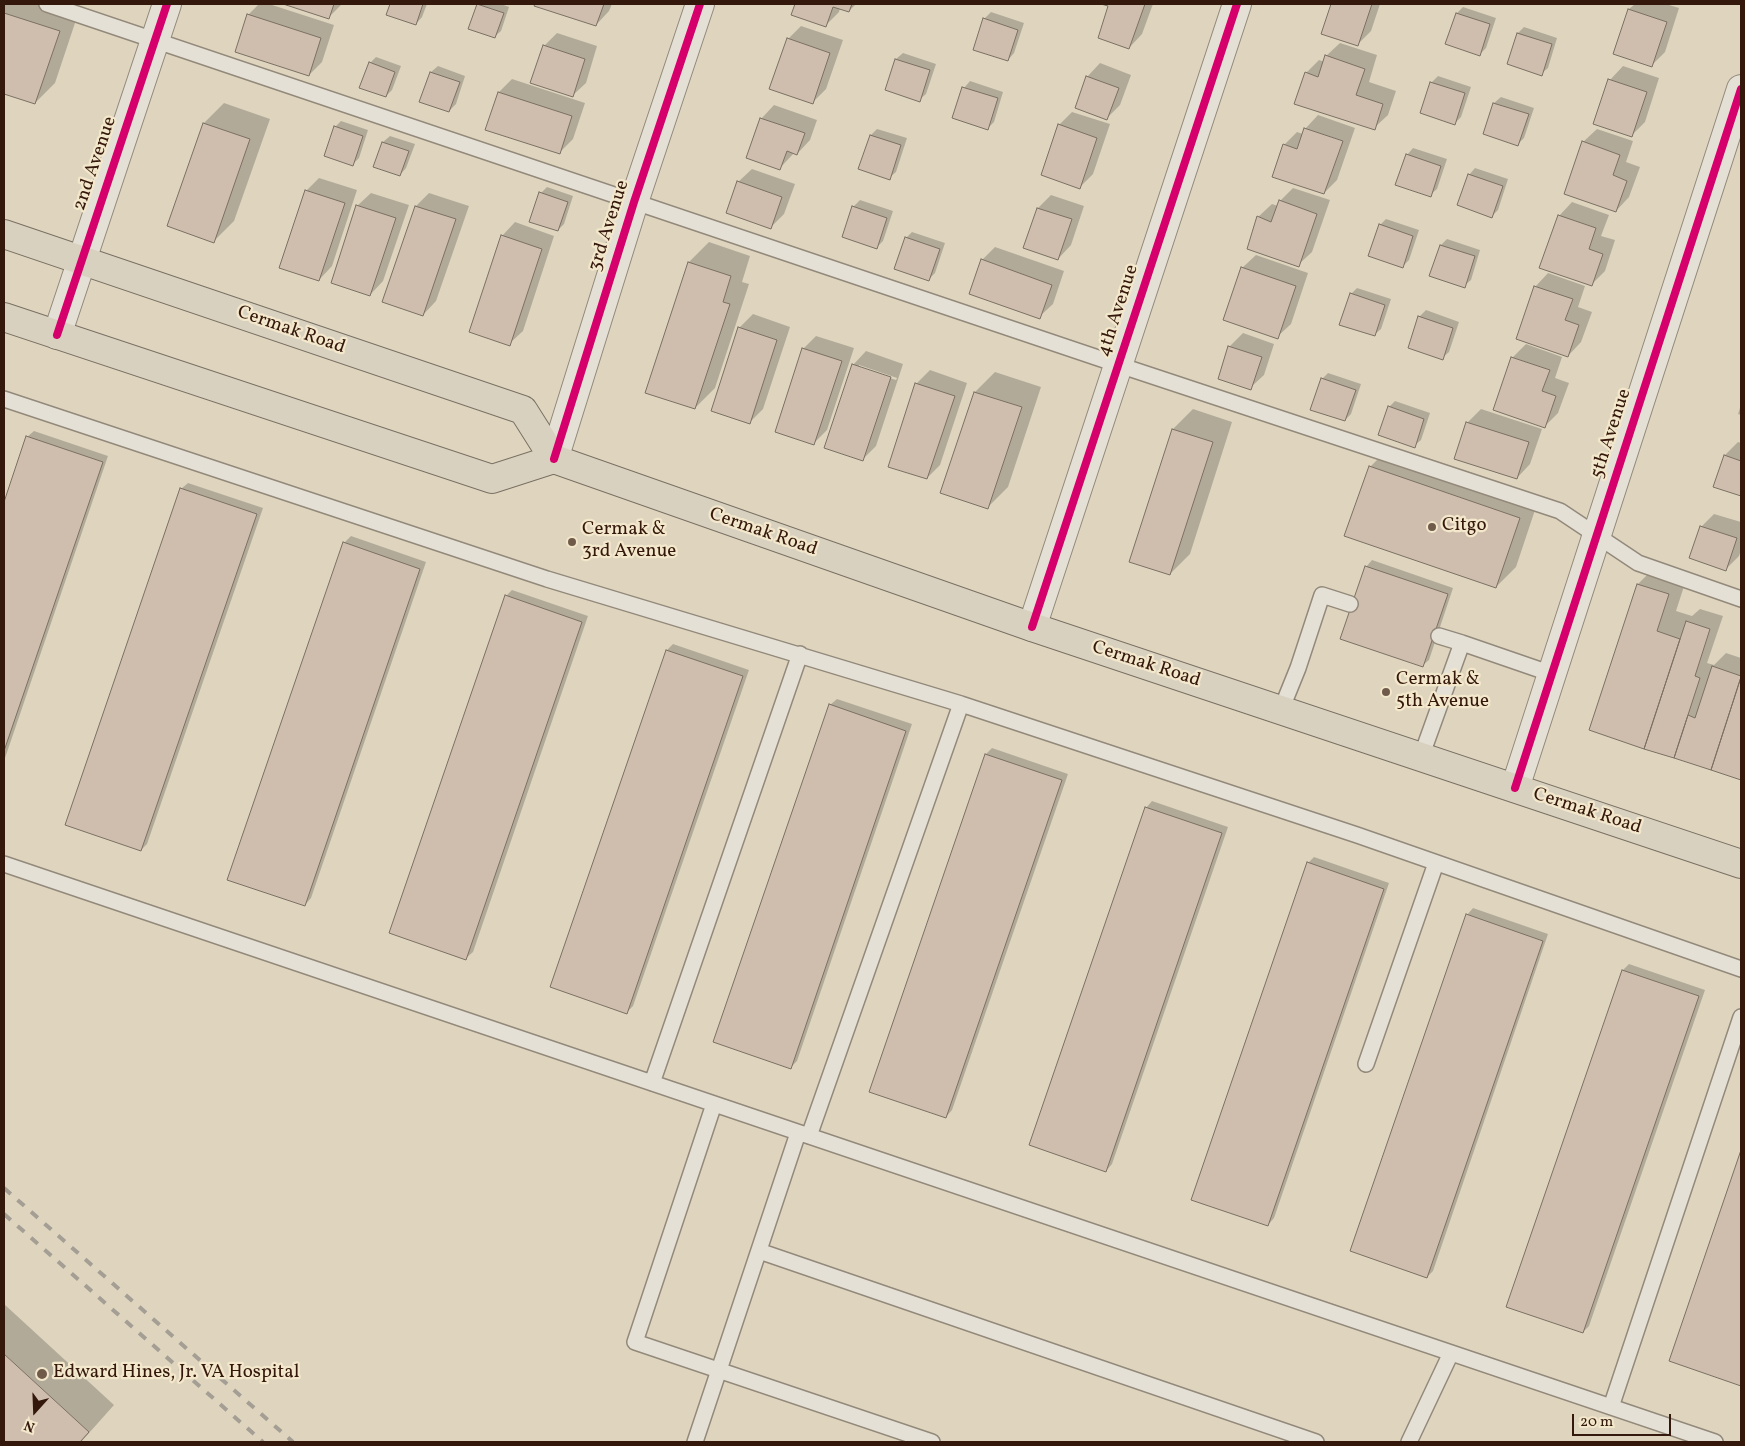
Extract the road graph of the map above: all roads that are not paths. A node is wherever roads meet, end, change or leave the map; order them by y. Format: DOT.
graph roads {
  1 [pos="46,4"];
  2 [pos="167,4"];
  3 [pos="700,4"];
  4 [pos="1237,4"];
  5 [pos="155,40"];
  6 [pos="1741,89"];
  7 [pos="634,202"];
  8 [pos="4,234"];
  9 [pos="82,260"];
  10 [pos="4,317"];
  11 [pos="56,335"];
  12 [pos="1119,365"];
  13 [pos="4,399"];
  14 [pos="554,459"];
  15 [pos="1596,536"];
  16 [pos="1741,599"];
  17 [pos="1350,604"];
  18 [pos="1032,627"];
  19 [pos="1439,636"];
  20 [pos="1462,644"];
  21 [pos="800,654"];
  22 [pos="1552,674"];
  23 [pos="961,704"];
  24 [pos="1281,710"];
  25 [pos="1421,757"];
  26 [pos="1515,788"];
  27 [pos="1436,863"];
  28 [pos="4,864"];
  29 [pos="1741,864"];
  30 [pos="1741,969"];
  31 [pos="1741,1017"];
  32 [pos="1366,1064"];
  33 [pos="652,1083"];
  34 [pos="714,1104"];
  35 [pos="804,1134"];
  36 [pos="759,1251"];
  37 [pos="1451,1353"];
  38 [pos="719,1370"];
  39 [pos="1611,1407"];
  40 [pos="1687,1438"];
  41 [pos="695,1442"];
  42 [pos="932,1442"];
  43 [pos="1316,1442"];
  44 [pos="1409,1442"];
  45 [pos="1715,1442"];
  1 -- 5 [label="lane"];
  2 -- 5 [label="street, 2nd Avenue"];
  3 -- 7 [label="street, 3rd Avenue"];
  4 -- 12 [label="street, 4th Avenue"];
  5 -- 7 [label="lane"];
  5 -- 9 [label="street, 2nd Avenue"];
  6 -- 15 [label="street, 5th Avenue"];
  7 -- 12 [label="lane"];
  7 -- 14 [label="street, 3rd Avenue"];
  8 -- 9 [label="main road, Cermak Road"];
  9 -- 11 [label="street, 2nd Avenue"];
  9 -- 14 [label="main road, Cermak Road"];
  10 -- 11 [label="main road"];
  11 -- 14 [label="main road"];
  12 -- 15 [label="lane"];
  12 -- 18 [label="street, 4th Avenue"];
  13 -- 21 [label="lane"];
  14 -- 18 [label="main road, Cermak Road"];
  15 -- 16 [label="lane"];
  15 -- 22 [label="street, 5th Avenue"];
  17 -- 24 [label="lane"];
  18 -- 24 [label="main road, Cermak Road"];
  19 -- 20 [label="lane"];
  20 -- 22 [label="lane"];
  20 -- 25 [label="lane"];
  21 -- 23 [label="lane"];
  21 -- 33 [label="lane"];
  22 -- 26 [label="street, 5th Avenue"];
  23 -- 27 [label="lane"];
  23 -- 35 [label="lane"];
  24 -- 25 [label="main road, Cermak Road"];
  25 -- 26 [label="main road, Cermak Road"];
  26 -- 29 [label="main road, Cermak Road"];
  27 -- 30 [label="lane"];
  27 -- 32 [label="lane"];
  28 -- 33 [label="lane"];
  31 -- 39 [label="lane"];
  33 -- 34 [label="lane"];
  34 -- 35 [label="lane"];
  34 -- 38 [label="lane"];
  35 -- 36 [label="lane"];
  35 -- 37 [label="lane"];
  36 -- 38 [label="lane"];
  36 -- 43 [label="lane"];
  37 -- 39 [label="lane"];
  37 -- 44 [label="lane"];
  38 -- 41 [label="lane"];
  38 -- 42 [label="lane"];
  39 -- 40 [label="lane"];
  40 -- 45 [label="lane"];
}
